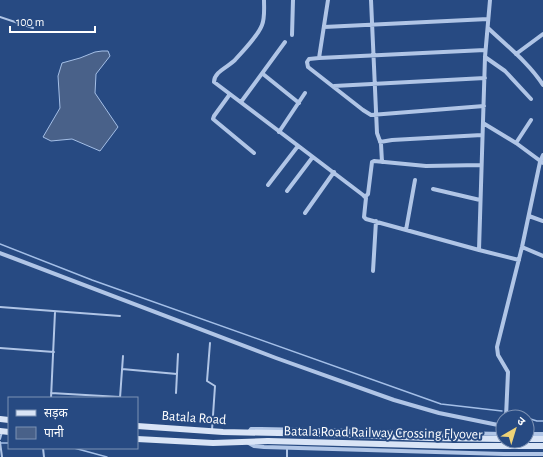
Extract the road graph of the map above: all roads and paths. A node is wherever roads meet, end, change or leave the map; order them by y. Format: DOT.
graph roads {
  1 [pos="264,0"];
  2 [pos="293,0"];
  3 [pos="328,0"];
  4 [pos="371,0"];
  5 [pos="490,0"];
  6 [pos="0,17"];
  7 [pos="488,19"];
  8 [pos="373,24"];
  9 [pos="324,27"];
  10 [pos="33,28"];
  11 [pos="488,28"];
  12 [pos="543,34"];
  13 [pos="292,35"];
  14 [pos="285,42"];
  15 [pos="485,50"];
  16 [pos="516,54"];
  17 [pos="374,56"];
  18 [pos="485,57"];
  19 [pos="319,58"];
  20 [pos="262,74"];
  21 [pos="543,75"];
  22 [pos="484,78"];
  23 [pos="539,79"];
  24 [pos="375,84"];
  25 [pos="543,85"];
  26 [pos="334,86"];
  27 [pos="305,93"];
  28 [pos="230,94"];
  29 [pos="531,99"];
  30 [pos="241,102"];
  31 [pos="299,102"];
  32 [pos="484,106"];
  33 [pos="377,113"];
  34 [pos="531,120"];
  35 [pos="483,123"];
  36 [pos="279,132"];
  37 [pos="482,135"];
  38 [pos="380,142"];
  39 [pos="516,143"];
  40 [pos="298,146"];
  41 [pos="254,153"];
  42 [pos="543,155"];
  43 [pos="312,158"];
  44 [pos="382,162"];
  45 [pos="542,163"];
  46 [pos="481,165"];
  47 [pos="334,172"];
  48 [pos="415,180"];
  49 [pos="268,185"];
  50 [pos="433,189"];
  51 [pos="287,190"];
  52 [pos="365,197"];
  53 [pos="480,200"];
  54 [pos="305,213"];
  55 [pos="529,216"];
  56 [pos="376,221"];
  57 [pos="543,222"];
  58 [pos="406,230"];
  59 [pos="522,247"];
  60 [pos="479,250"];
  61 [pos="0,253"];
  62 [pos="543,256"];
  63 [pos="518,260"];
  64 [pos="373,271"];
  65 [pos="0,307"];
  66 [pos="55,312"];
  67 [pos="120,316"];
  68 [pos="210,343"];
  69 [pos="0,348"];
  70 [pos="54,352"];
  71 [pos="178,354"];
  72 [pos="123,356"];
  73 [pos="122,369"];
  74 [pos="177,374"];
  75 [pos="51,393"];
  76 [pos="176,393"];
  77 [pos="51,397"];
  78 [pos="120,397"];
  79 [pos="506,409"];
  80 [pos="495,424"];
  81 [pos="138,426"];
  82 [pos="4,431"];
  83 [pos="212,431"];
  84 [pos="249,432"];
  85 [pos="495,434"];
  86 [pos="0,438"];
  87 [pos="138,439"];
  88 [pos="495,440"];
  89 [pos="0,442"];
  90 [pos="247,442"];
  91 [pos="0,446"];
  92 [pos="543,446"];
  93 [pos="287,448"];
  94 [pos="504,449"];
  95 [pos="504,454"];
  96 [pos="543,454"];
  97 [pos="2,457"];
  98 [pos="287,457"];
  1 -- 28 [label="street"];
  2 -- 13 [label="street"];
  3 -- 9 [label="street"];
  4 -- 8 [label="street"];
  5 -- 7 [label="street"];
  6 -- 10 [label="lane"];
  7 -- 8 [label="street"];
  7 -- 11 [label="street"];
  8 -- 9 [label="street"];
  8 -- 17 [label="street"];
  9 -- 19 [label="street"];
  11 -- 15 [label="street"];
  11 -- 16 [label="street"];
  12 -- 16 [label="street"];
  14 -- 20 [label="street"];
  15 -- 17 [label="street"];
  15 -- 18 [label="street"];
  16 -- 23 [label="street"];
  17 -- 19 [label="street"];
  17 -- 24 [label="street"];
  18 -- 22 [label="street"];
  18 -- 29 [label="street"];
  19 -- 26 [label="street"];
  20 -- 30 [label="street"];
  20 -- 31 [label="street"];
  21 -- 23 [label="street"];
  22 -- 24 [label="street"];
  22 -- 32 [label="street"];
  23 -- 25 [label="street"];
  24 -- 26 [label="street"];
  24 -- 33 [label="street"];
  26 -- 33 [label="street"];
  27 -- 31 [label="street"];
  28 -- 30 [label="street"];
  28 -- 41 [label="street"];
  30 -- 36 [label="street"];
  31 -- 36 [label="street"];
  32 -- 33 [label="street"];
  32 -- 35 [label="street"];
  33 -- 38 [label="street"];
  34 -- 39 [label="street"];
  35 -- 37 [label="street"];
  35 -- 39 [label="street"];
  36 -- 40 [label="street"];
  37 -- 38 [label="street"];
  37 -- 46 [label="street"];
  38 -- 44 [label="street"];
  39 -- 45 [label="street"];
  40 -- 43 [label="street"];
  40 -- 49 [label="street"];
  42 -- 45 [label="street"];
  43 -- 47 [label="street"];
  43 -- 51 [label="street"];
  44 -- 46 [label="street"];
  44 -- 52 [label="street"];
  45 -- 55 [label="street"];
  46 -- 53 [label="street"];
  47 -- 52 [label="street"];
  47 -- 54 [label="street"];
  48 -- 58 [label="street"];
  50 -- 53 [label="street"];
  52 -- 56 [label="street"];
  53 -- 60 [label="street"];
  55 -- 57 [label="street"];
  55 -- 59 [label="street"];
  56 -- 58 [label="street"];
  56 -- 64 [label="street"];
  58 -- 60 [label="street"];
  59 -- 62 [label="street"];
  59 -- 63 [label="street"];
  60 -- 63 [label="street"];
  61 -- 80 [label="street"];
  63 -- 79 [label="street"];
  65 -- 66 [label="lane"];
  66 -- 67 [label="lane"];
  66 -- 70 [label="lane"];
  68 -- 83 [label="lane"];
  69 -- 70 [label="lane"];
  70 -- 75 [label="lane"];
  71 -- 74 [label="lane"];
  72 -- 73 [label="lane"];
  73 -- 74 [label="lane"];
  73 -- 78 [label="lane"];
  74 -- 76 [label="lane"];
  75 -- 77 [label="lane"];
  75 -- 78 [label="lane"];
  81 -- 83 [label="main road, Batala Road"];
  82 -- 86 [label="lane"];
  83 -- 84 [label="main road, Batala Road"];
  84 -- 85 [label="street"];
  84 -- 88 [label="main road, Batala Road Railway Crossing Flyover"];
  87 -- 90 [label="main road, Batala Road"];
  89 -- 91 [label="lane"];
  90 -- 92 [label="main road, Batala Road Railway Crossing Flyover, bridge"];
  90 -- 93 [label="street"];
  91 -- 97 [label="lane"];
  93 -- 95 [label="street"];
  93 -- 98 [label="lane"];
  94 -- 95 [label="street"];
  95 -- 96 [label="street"];
}
